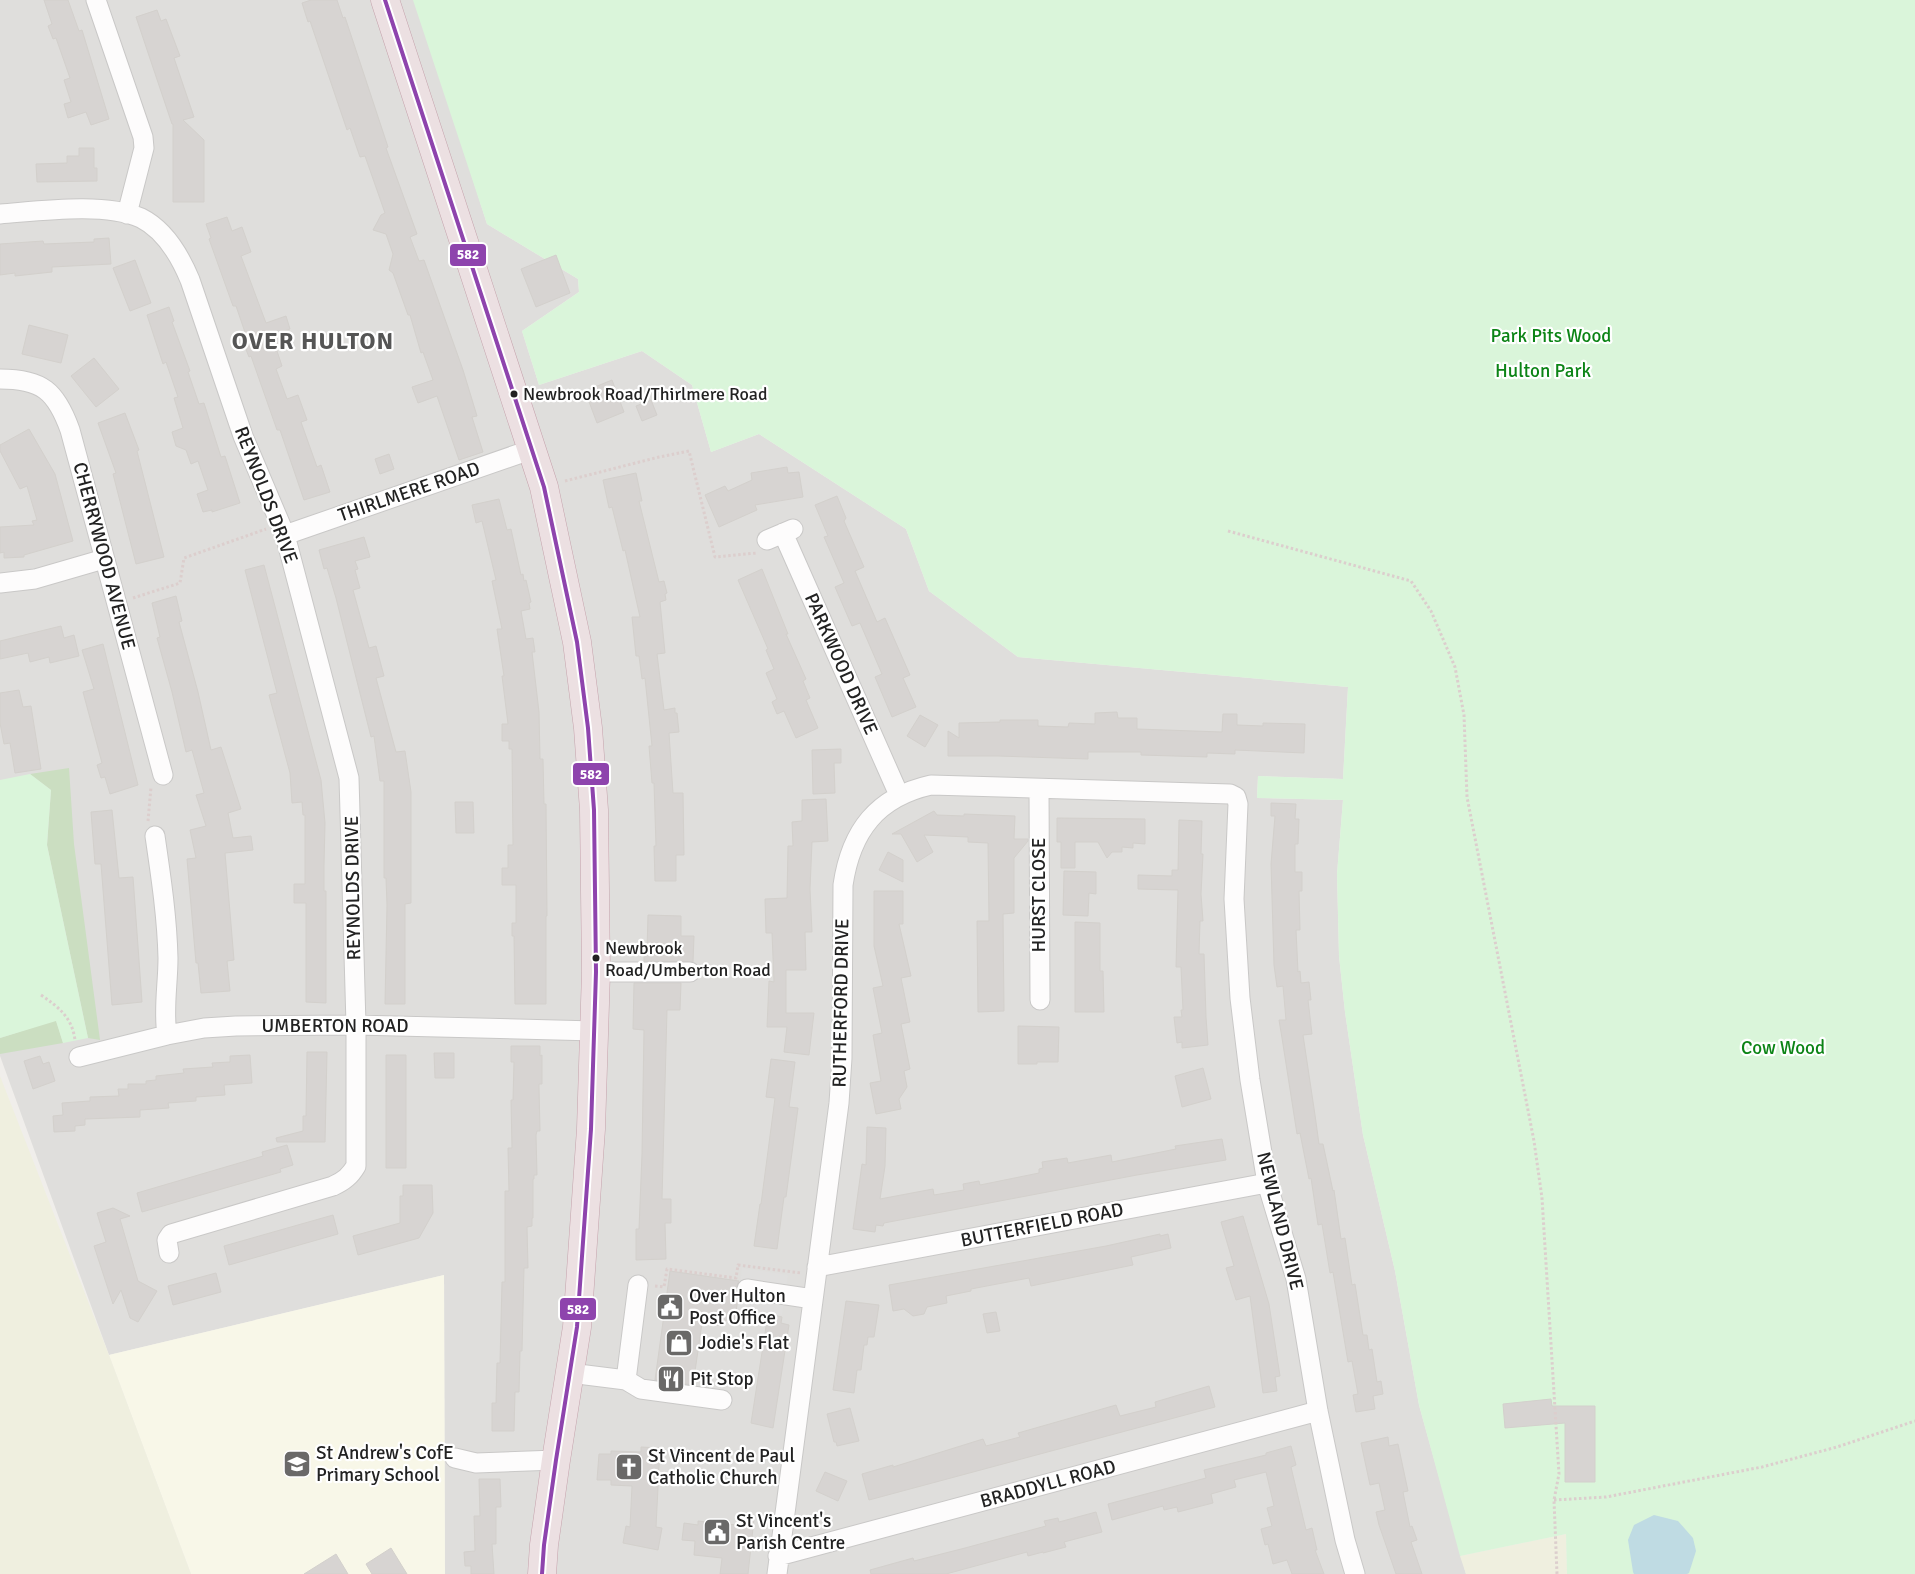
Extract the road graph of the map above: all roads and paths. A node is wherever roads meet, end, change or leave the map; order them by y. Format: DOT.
graph roads {
  1 [pos="385,0"];
  2 [pos="102,3"];
  3 [pos="0,214"];
  4 [pos="127,214"];
  5 [pos="0,380"];
  6 [pos="533,449"];
  7 [pos="544,487"];
  8 [pos="283,530"];
  9 [pos="1228,531"];
  10 [pos="783,538"];
  11 [pos="104,559"];
  12 [pos="0,583"];
  13 [pos="117,604"];
  14 [pos="163,774"];
  15 [pos="1038,789"];
  16 [pos="899,795"];
  17 [pos="1238,804"];
  18 [pos="151,846"];
  19 [pos="596,972"];
  20 [pos="690,972"];
  21 [pos="41,996"];
  22 [pos="1039,1000"];
  23 [pos="356,1025"];
  24 [pos="595,1031"];
  25 [pos="167,1035"];
  26 [pos="79,1057"];
  27 [pos="1267,1183"];
  28 [pos="169,1254"];
  29 [pos="817,1271"];
  30 [pos="638,1285"];
  31 [pos="747,1290"];
  32 [pos="813,1299"];
  33 [pos="570,1373"];
  34 [pos="626,1380"];
  35 [pos="722,1400"];
  36 [pos="1318,1411"];
  37 [pos="1915,1420"];
  38 [pos="455,1458"];
  39 [pos="556,1460"];
  40 [pos="1554,1500"];
  41 [pos="778,1565"];
  42 [pos="542,1574"];
  43 [pos="1355,1574"];
  44 [pos="1556,1574"];
  1 -- 6 [label="highway"];
  2 -- 4 [label="street"];
  3 -- 4 [label="street, REYNOLDS DRIVE"];
  4 -- 8 [label="street, REYNOLDS DRIVE"];
  5 -- 11 [label="street, CHERRYWOOD AVENUE"];
  6 -- 7 [label="highway"];
  6 -- 8 [label="street, THIRLMERE ROAD"];
  7 -- 10 [label="path"];
  7 -- 19 [label="highway"];
  8 -- 13 [label="path"];
  8 -- 23 [label="street, REYNOLDS DRIVE"];
  9 -- 40 [label="path"];
  10 -- 16 [label="street, PARKWOOD DRIVE"];
  11 -- 12 [label="street"];
  11 -- 13 [label="street, CHERRYWOOD AVENUE"];
  13 -- 14 [label="street, CHERRYWOOD AVENUE"];
  14 -- 18 [label="path"];
  15 -- 16 [label="street, RUTHERFORD DRIVE"];
  15 -- 17 [label="street, RUTHERFORD DRIVE"];
  15 -- 22 [label="street, HURST CLOSE"];
  16 -- 29 [label="street, RUTHERFORD DRIVE"];
  17 -- 27 [label="street, NEWLAND DRIVE"];
  18 -- 25 [label="street"];
  19 -- 20 [label="street"];
  19 -- 24 [label="highway"];
  21 -- 26 [label="path"];
  23 -- 24 [label="street, UMBERTON ROAD"];
  23 -- 25 [label="street, UMBERTON ROAD"];
  23 -- 28 [label="street, REYNOLDS DRIVE"];
  24 -- 33 [label="highway"];
  25 -- 26 [label="street, UMBERTON ROAD"];
  27 -- 29 [label="street, BUTTERFIELD ROAD"];
  27 -- 36 [label="street, NEWLAND DRIVE"];
  29 -- 30 [label="path"];
  29 -- 32 [label="street, RUTHERFORD DRIVE"];
  30 -- 34 [label="street"];
  31 -- 32 [label="street"];
  32 -- 41 [label="street, RUTHERFORD DRIVE"];
  33 -- 34 [label="street"];
  33 -- 39 [label="highway"];
  34 -- 35 [label="street"];
  36 -- 41 [label="street, BRADDYLL ROAD"];
  36 -- 43 [label="street, NEWLAND DRIVE"];
  37 -- 40 [label="path"];
  38 -- 39 [label="street"];
  39 -- 42 [label="highway"];
  40 -- 44 [label="path"];
}
